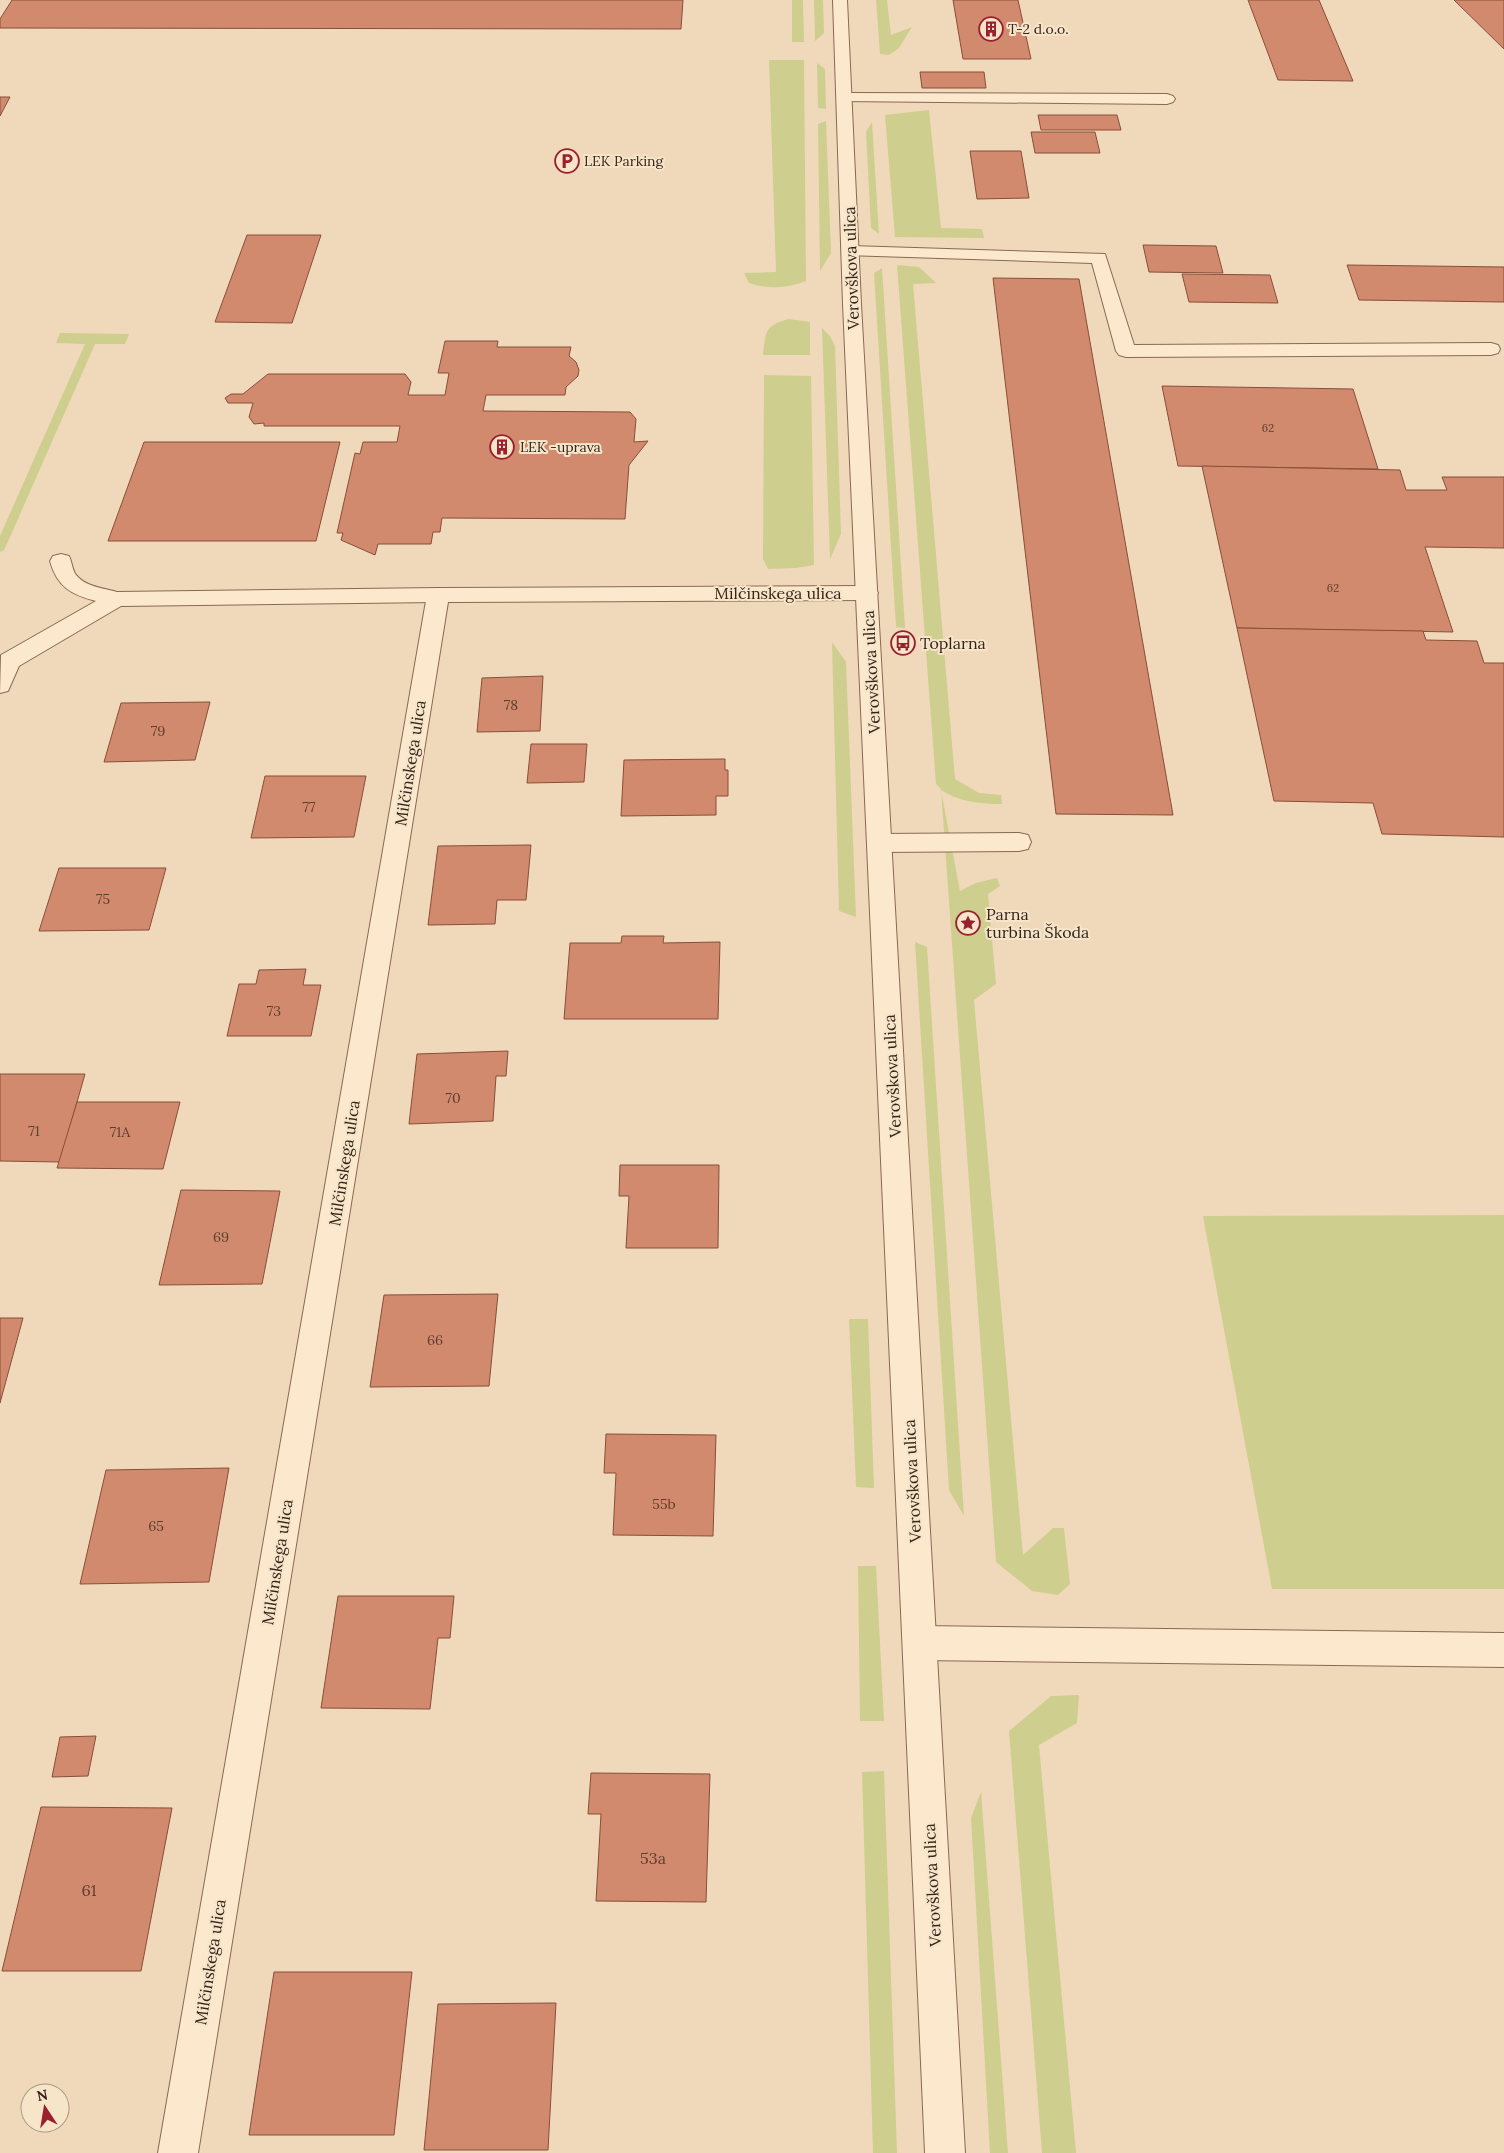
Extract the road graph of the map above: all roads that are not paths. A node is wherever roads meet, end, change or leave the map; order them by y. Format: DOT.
graph roads {
  1 [pos="840,0"];
  2 [pos="845,98"];
  3 [pos="1167,99"];
  4 [pos="851,251"];
  5 [pos="1491,349"];
  6 [pos="61,561"];
  7 [pos="867,593"];
  8 [pos="438,595"];
  9 [pos="117,599"];
  10 [pos="0,685"];
  11 [pos="1018,842"];
  12 [pos="880,843"];
  13 [pos="920,1643"];
  14 [pos="1504,1650"];
  15 [pos="178,2153"];
  16 [pos="945,2153"];
  1 -- 2 [label="street, Verovškova ulica"];
  2 -- 3 [label="street"];
  2 -- 4 [label="street, Verovškova ulica"];
  4 -- 5 [label="street"];
  4 -- 7 [label="street, Verovškova ulica"];
  6 -- 9 [label="street"];
  7 -- 8 [label="street, Milčinskega ulica"];
  7 -- 12 [label="street, Verovškova ulica"];
  8 -- 9 [label="street"];
  8 -- 15 [label="street, Milčinskega ulica"];
  9 -- 10 [label="street"];
  11 -- 12 [label="street"];
  12 -- 13 [label="street, Verovškova ulica"];
  13 -- 14 [label="street"];
  13 -- 16 [label="street, Verovškova ulica"];
}
